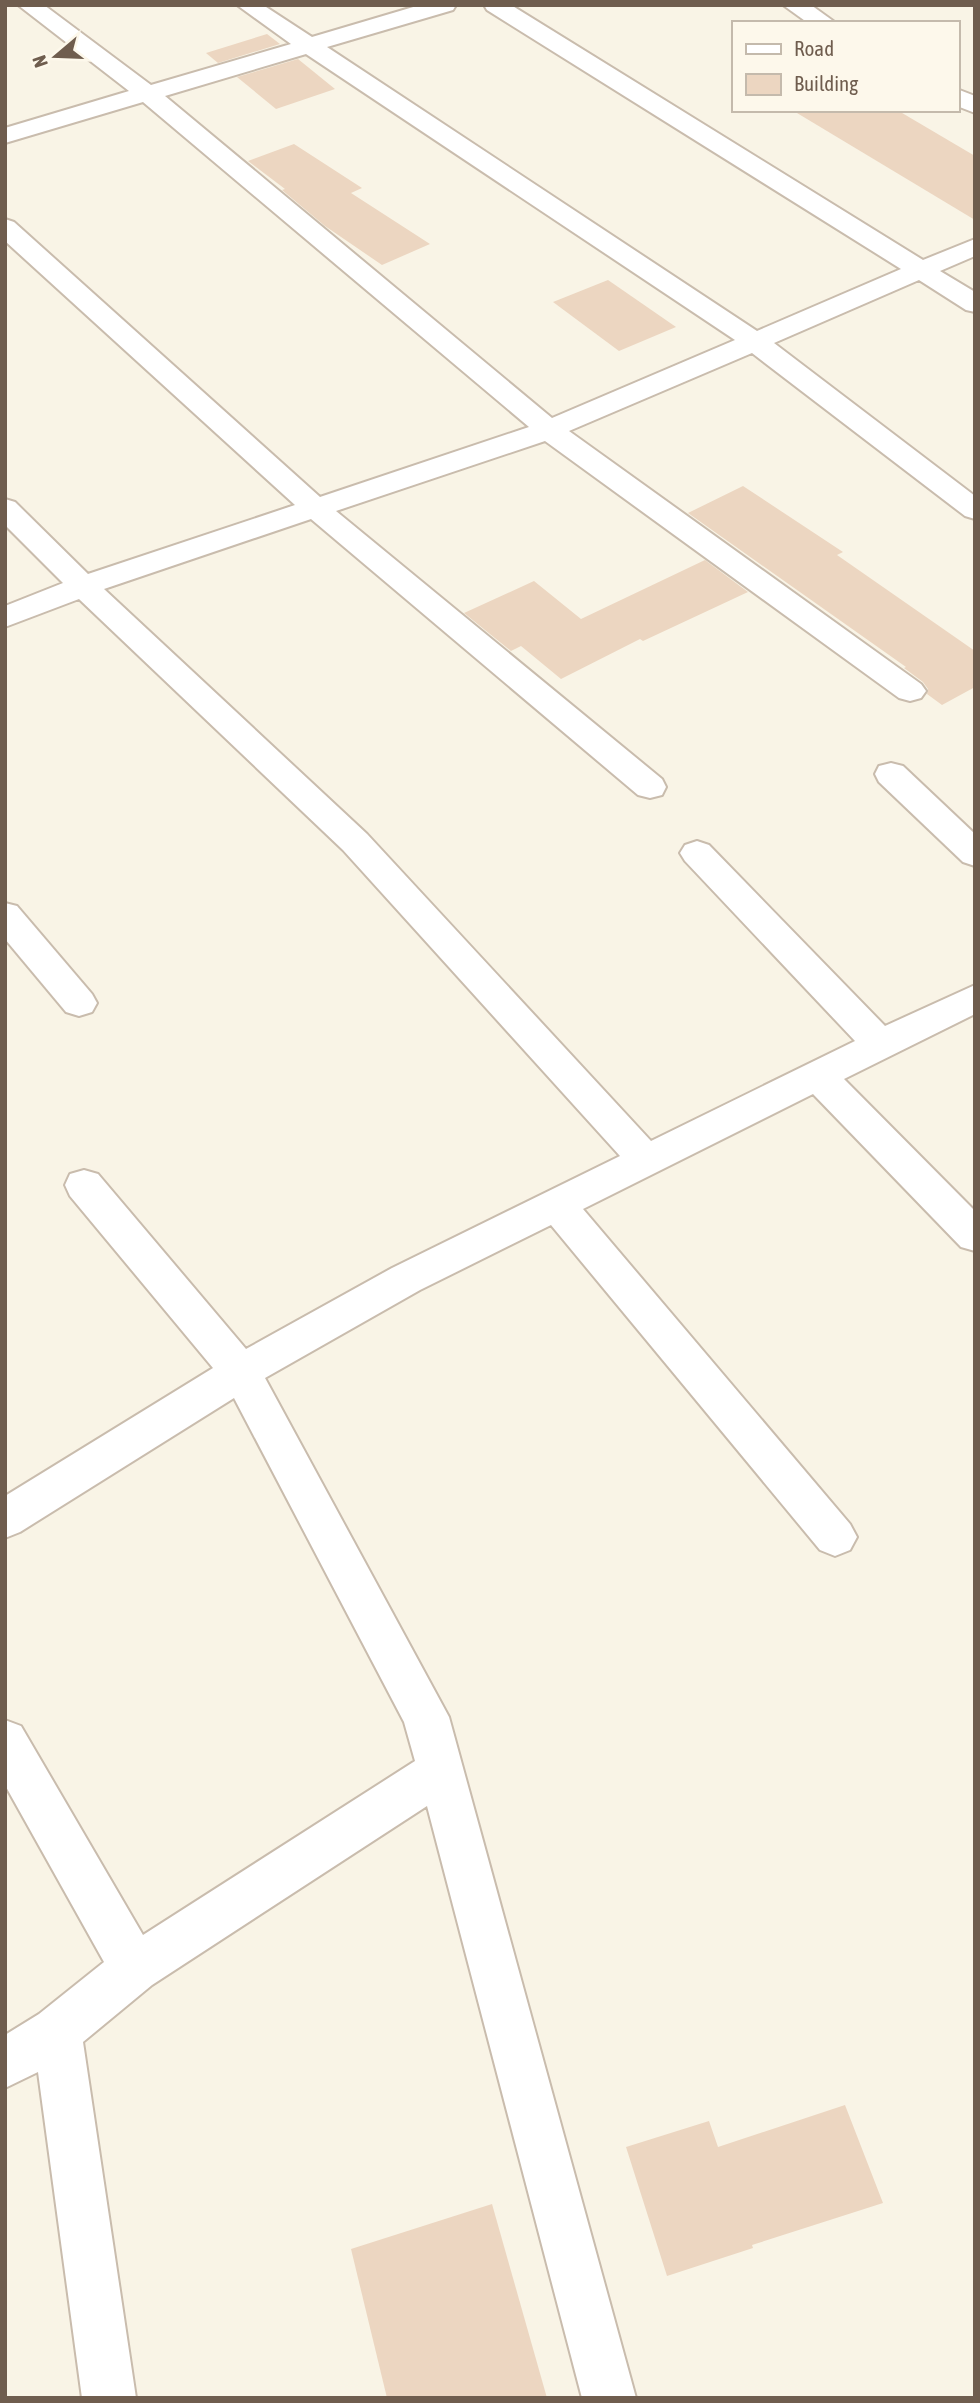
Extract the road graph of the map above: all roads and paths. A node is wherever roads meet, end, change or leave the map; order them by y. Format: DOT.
graph roads {
  1 [pos="29,5"];
  2 [pos="248,5"];
  3 [pos="445,5"];
  4 [pos="495,5"];
  5 [pos="794,5"];
  6 [pos="822,21"];
  7 [pos="308,47"];
  8 [pos="149,95"];
  9 [pos="959,97"];
  10 [pos="975,106"];
  11 [pos="5,136"];
  12 [pos="5,227"];
  13 [pos="975,247"];
  14 [pos="920,269"];
  15 [pos="975,304"];
  16 [pos="755,342"];
  17 [pos="549,430"];
  18 [pos="5,508"];
  19 [pos="316,509"];
  20 [pos="975,510"];
  21 [pos="83,586"];
  22 [pos="5,617"];
  23 [pos="910,691"];
  24 [pos="891,774"];
  25 [pos="650,787"];
  26 [pos="697,853"];
  27 [pos="975,854"];
  28 [pos="5,915"];
  29 [pos="975,998"];
  30 [pos="79,1003"];
  31 [pos="881,1045"];
  32 [pos="818,1076"];
  33 [pos="646,1160"];
  34 [pos="84,1185"];
  35 [pos="557,1205"];
  36 [pos="975,1236"];
  37 [pos="241,1372"];
  38 [pos="5,1519"];
  39 [pos="835,1537"];
  40 [pos="5,1741"];
  41 [pos="440,1772"];
  42 [pos="135,1968"];
  43 [pos="57,2032"];
  44 [pos="5,2063"];
  45 [pos="109,2398"];
  46 [pos="609,2398"];
  1 -- 8 [label="street"];
  2 -- 7 [label="street"];
  3 -- 7 [label="street"];
  4 -- 14 [label="street"];
  5 -- 6 [label="street"];
  7 -- 8 [label="street"];
  7 -- 16 [label="street"];
  8 -- 11 [label="street"];
  8 -- 17 [label="street"];
  9 -- 10 [label="street"];
  12 -- 19 [label="street"];
  13 -- 14 [label="street"];
  14 -- 15 [label="street"];
  14 -- 16 [label="street"];
  16 -- 17 [label="street"];
  16 -- 20 [label="street"];
  17 -- 19 [label="street"];
  17 -- 23 [label="street"];
  18 -- 21 [label="street"];
  19 -- 21 [label="street"];
  19 -- 25 [label="street"];
  21 -- 22 [label="street"];
  21 -- 33 [label="street"];
  24 -- 27 [label="street"];
  26 -- 31 [label="street"];
  28 -- 30 [label="street"];
  29 -- 31 [label="street"];
  31 -- 32 [label="street"];
  32 -- 33 [label="street"];
  32 -- 36 [label="street"];
  33 -- 35 [label="street"];
  34 -- 37 [label="street"];
  35 -- 37 [label="street"];
  35 -- 39 [label="street"];
  37 -- 38 [label="street"];
  37 -- 41 [label="street"];
  40 -- 42 [label="street"];
  41 -- 42 [label="street"];
  41 -- 46 [label="street"];
  42 -- 43 [label="street"];
  43 -- 44 [label="street"];
  43 -- 45 [label="street"];
}
